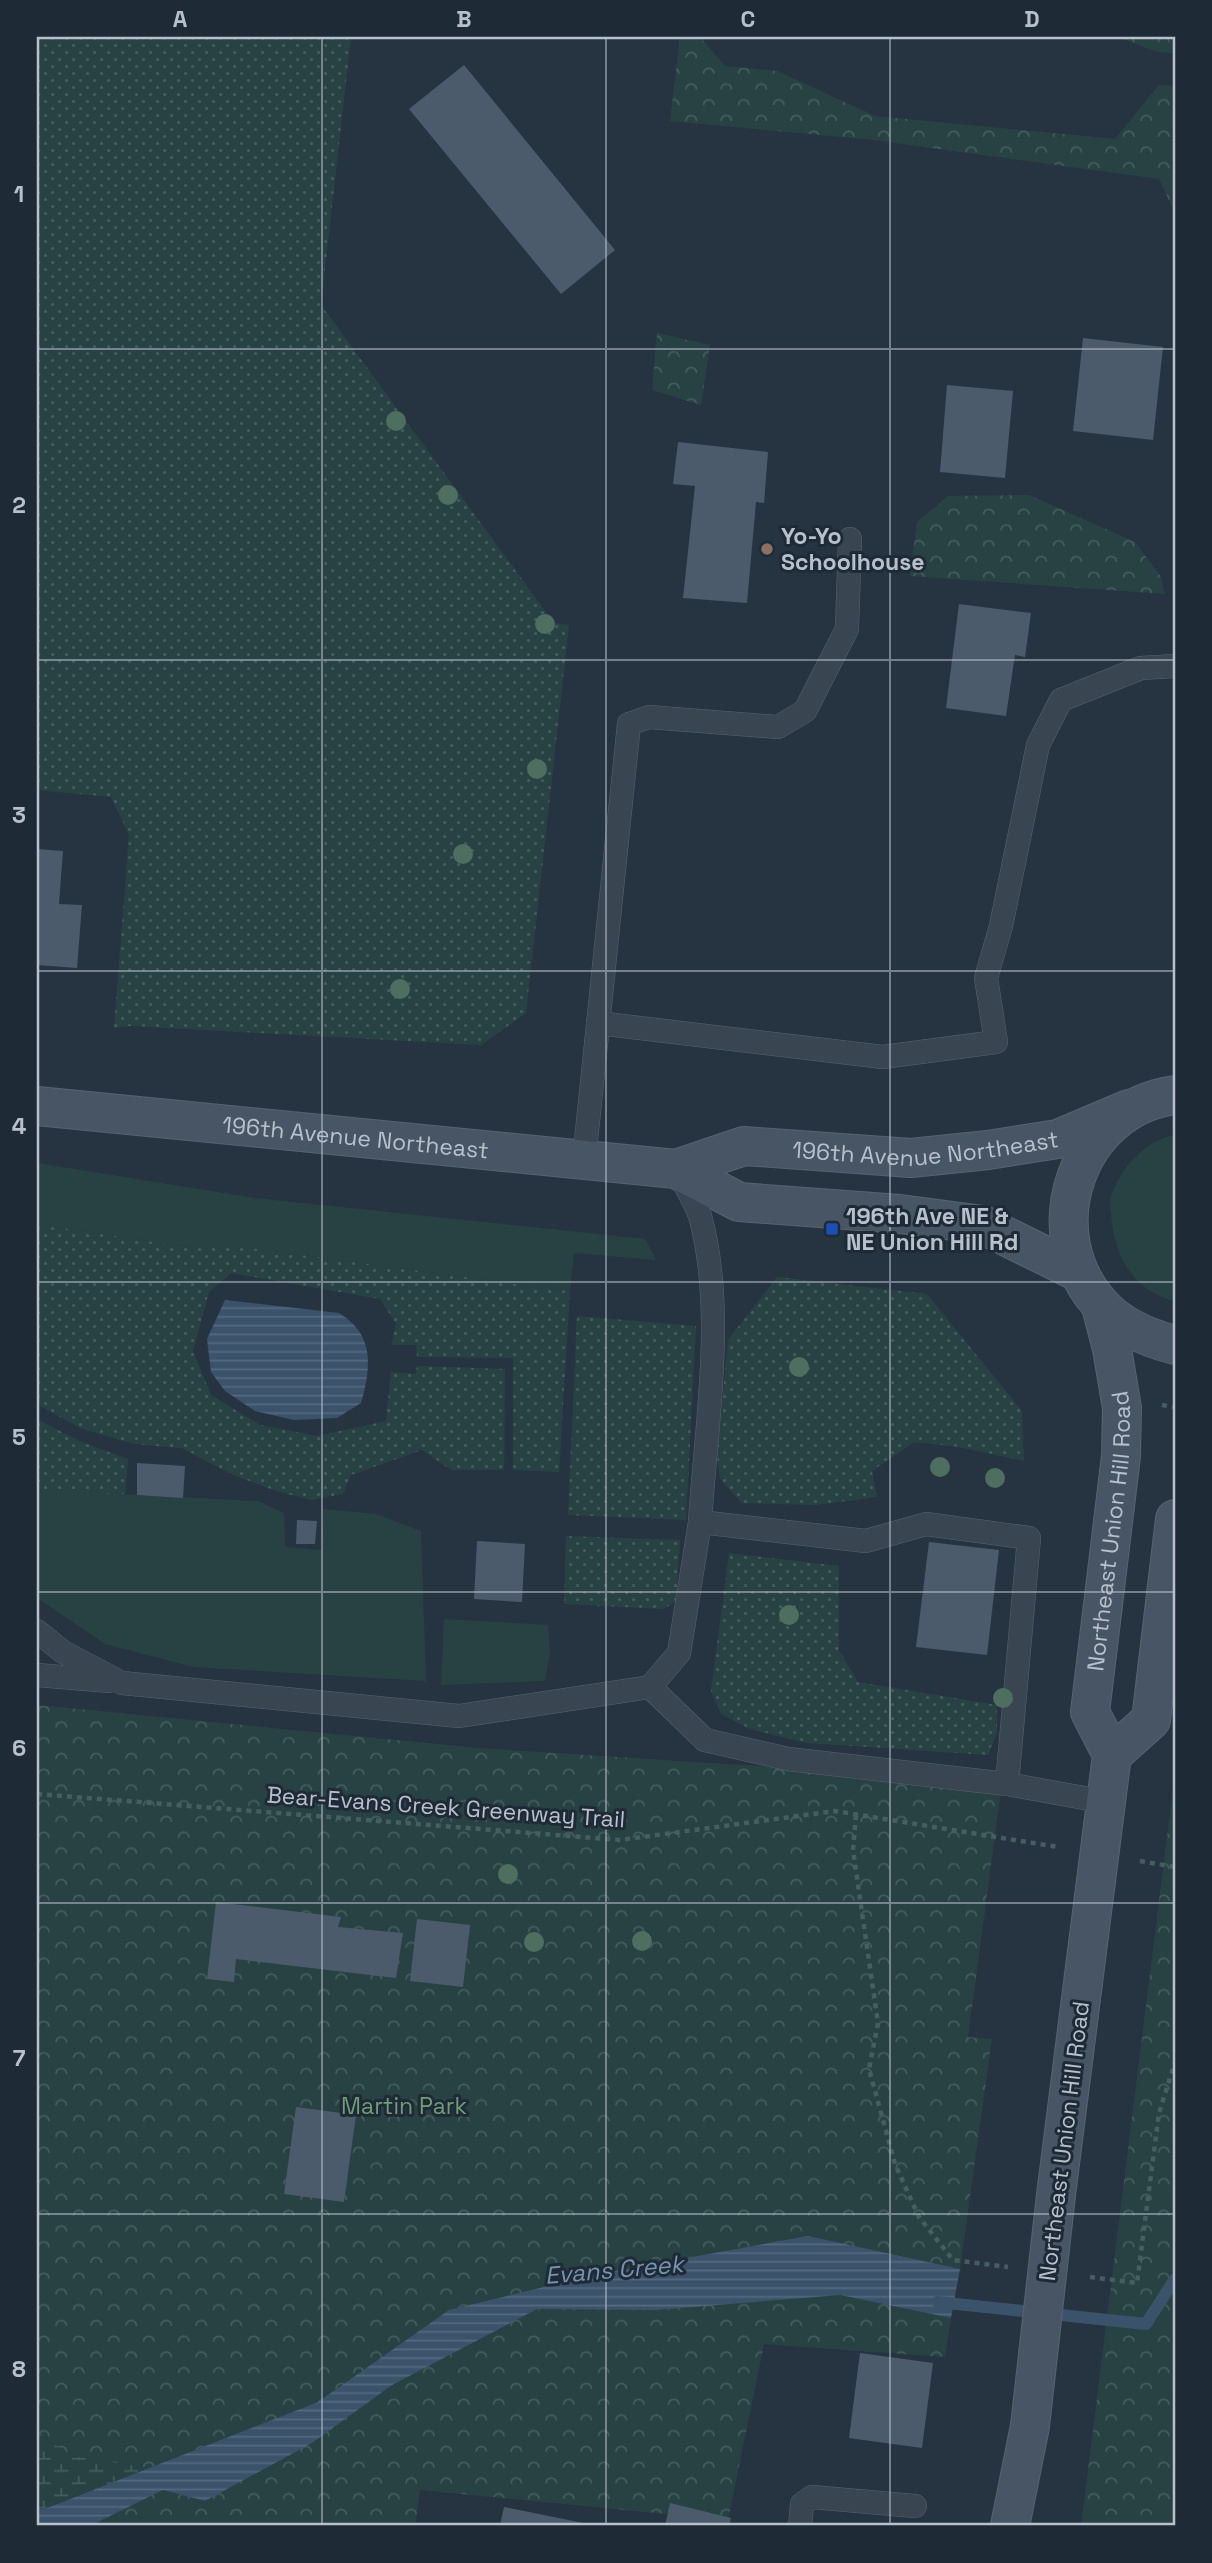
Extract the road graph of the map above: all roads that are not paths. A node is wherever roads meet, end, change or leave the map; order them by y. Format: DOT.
graph roads {
  1 [pos="850,539"];
  2 [pos="1175,666"];
  3 [pos="598,1023"];
  4 [pos="1159,1093"];
  5 [pos="37,1105"];
  6 [pos="584,1160"];
  7 [pos="676,1170"];
  8 [pos="1078,1272"];
  9 [pos="1101,1306"];
  10 [pos="1175,1345"];
  11 [pos="1175,1520"];
  12 [pos="700,1522"];
  13 [pos="37,1631"];
  14 [pos="37,1675"];
  15 [pos="122,1683"];
  16 [pos="650,1687"];
  17 [pos="1112,1755"];
  18 [pos="1007,1784"];
  19 [pos="1106,1802"];
  20 [pos="915,2506"];
  21 [pos="800,2526"];
  22 [pos="1010,2526"];
  1 -- 3 [label="lane"];
  2 -- 3 [label="lane"];
  3 -- 6 [label="lane"];
  4 -- 7 [label="street, 196th Avenue Northeast"];
  4 -- 8 [label="street"];
  5 -- 6 [label="street, 196th Avenue Northeast"];
  6 -- 7 [label="street, 196th Avenue Northeast"];
  7 -- 8 [label="street, 196th Avenue Northeast"];
  7 -- 12 [label="lane"];
  8 -- 9 [label="street"];
  9 -- 10 [label="street"];
  9 -- 17 [label="street, Northeast Union Hill Road"];
  11 -- 17 [label="street"];
  12 -- 16 [label="lane"];
  12 -- 18 [label="lane"];
  13 -- 15 [label="lane"];
  14 -- 15 [label="lane"];
  15 -- 16 [label="lane"];
  16 -- 18 [label="lane"];
  17 -- 19 [label="street, Northeast Union Hill Road"];
  18 -- 19 [label="lane"];
  19 -- 22 [label="street, Northeast Union Hill Road, bridge"];
  20 -- 21 [label="lane"];
}
